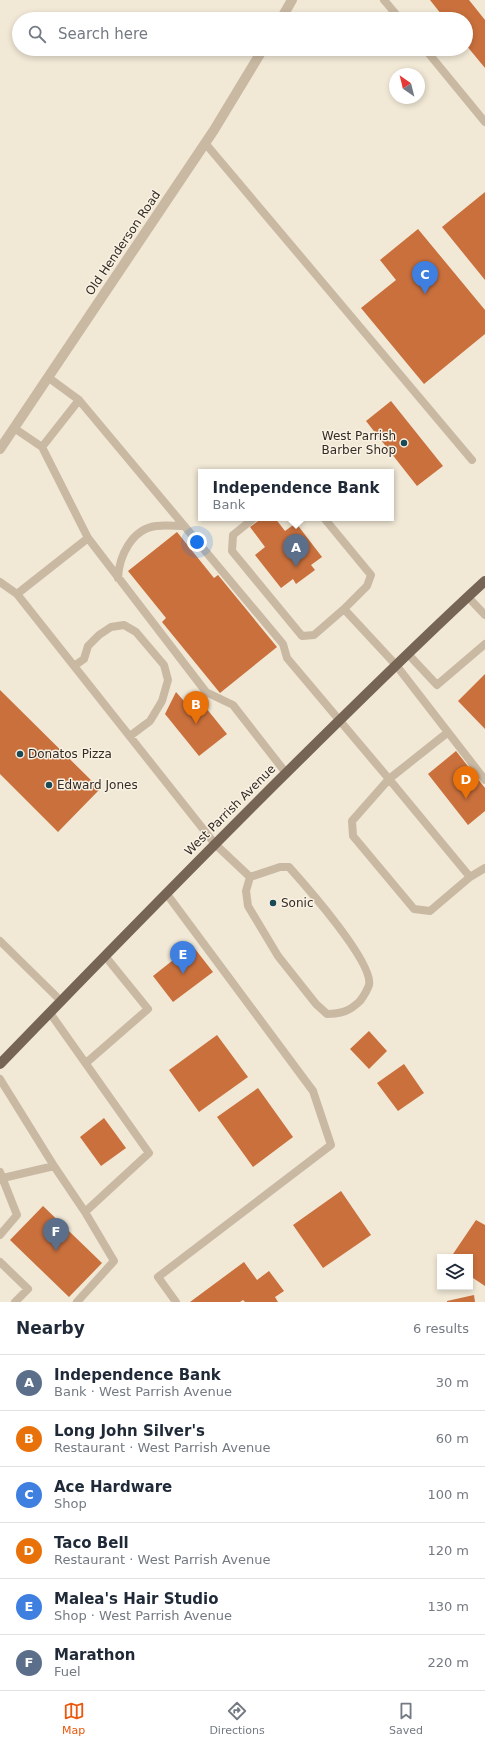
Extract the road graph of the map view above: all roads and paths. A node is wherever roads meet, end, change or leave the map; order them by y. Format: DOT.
graph roads {
  1 [pos="292,0"];
  2 [pos="384,0"];
  3 [pos="285,12"];
  4 [pos="394,12"];
  5 [pos="259,56"];
  6 [pos="431,56"];
  7 [pos="485,122"];
  8 [pos="205,143"];
  9 [pos="49,378"];
  10 [pos="79,400"];
  11 [pos="14,428"];
  12 [pos="42,448"];
  13 [pos="0,449"];
  14 [pos="472,460"];
  15 [pos="250,521"];
  16 [pos="326,521"];
  17 [pos="184,526"];
  18 [pos="88,538"];
  19 [pos="118,578"];
  20 [pos="485,581"];
  21 [pos="0,582"];
  22 [pos="17,594"];
  23 [pos="468,596"];
  24 [pos="344,608"];
  25 [pos="485,616"];
  26 [pos="485,644"];
  27 [pos="408,654"];
  28 [pos="396,665"];
  29 [pos="74,666"];
  30 [pos="339,721"];
  31 [pos="447,733"];
  32 [pos="130,736"];
  33 [pos="286,773"];
  34 [pos="389,779"];
  35 [pos="485,780"];
  36 [pos="215,844"];
  37 [pos="485,868"];
  38 [pos="250,877"];
  39 [pos="470,877"];
  40 [pos="166,893"];
  41 [pos="0,941"];
  42 [pos="105,956"];
  43 [pos="61,1001"];
  44 [pos="50,1013"];
  45 [pos="86,1063"];
  46 [pos="0,1064"];
  47 [pos="0,1079"];
  48 [pos="54,1166"];
  49 [pos="1,1177"];
  50 [pos="84,1212"];
  51 [pos="0,1234"];
  52 [pos="0,1262"];
  53 [pos="15,1302"];
  54 [pos="77,1302"];
  55 [pos="176,1302"];
  1 -- 3 [label="street"];
  2 -- 4 [label="lane"];
  5 -- 8 [label="street, Old Henderson Road"];
  6 -- 7 [label="lane"];
  8 -- 9 [label="street, Old Henderson Road"];
  8 -- 14 [label="lane"];
  9 -- 10 [label="lane"];
  9 -- 11 [label="street, Old Henderson Road"];
  10 -- 12 [label="lane"];
  10 -- 17 [label="lane"];
  11 -- 12 [label="lane"];
  11 -- 13 [label="street, Old Henderson Road"];
  12 -- 18 [label="lane"];
  15 -- 24 [label="lane"];
  16 -- 24 [label="lane"];
  17 -- 19 [label="lane"];
  17 -- 30 [label="lane"];
  18 -- 19 [label="lane"];
  18 -- 22 [label="lane"];
  19 -- 33 [label="lane"];
  20 -- 23 [label="main road, West Parrish Avenue"];
  21 -- 22 [label="lane"];
  22 -- 29 [label="lane"];
  23 -- 25 [label="lane"];
  23 -- 27 [label="main road, West Parrish Avenue"];
  24 -- 28 [label="lane"];
  26 -- 27 [label="lane"];
  27 -- 28 [label="main road, West Parrish Avenue"];
  28 -- 30 [label="main road, West Parrish Avenue"];
  28 -- 31 [label="lane"];
  29 -- 32 [label="lane"];
  29 -- 32 [label="lane"];
  30 -- 33 [label="main road, West Parrish Avenue"];
  30 -- 34 [label="lane"];
  31 -- 34 [label="lane"];
  31 -- 35 [label="lane"];
  32 -- 36 [label="lane"];
  33 -- 36 [label="main road, West Parrish Avenue"];
  34 -- 39 [label="lane"];
  34 -- 39 [label="lane"];
  36 -- 38 [label="lane"];
  36 -- 40 [label="main road, West Parrish Avenue"];
  37 -- 39 [label="lane"];
  38 -- 38 [label="lane"];
  40 -- 42 [label="main road, West Parrish Avenue"];
  40 -- 55 [label="lane"];
  41 -- 43 [label="lane"];
  42 -- 43 [label="main road, West Parrish Avenue"];
  42 -- 45 [label="lane"];
  43 -- 44 [label="main road, West Parrish Avenue"];
  44 -- 45 [label="lane"];
  44 -- 46 [label="main road, West Parrish Avenue"];
  45 -- 50 [label="lane"];
  47 -- 48 [label="lane"];
  48 -- 49 [label="lane"];
  48 -- 50 [label="lane"];
  49 -- 51 [label="lane"];
  50 -- 54 [label="lane"];
  52 -- 53 [label="lane"];
}
